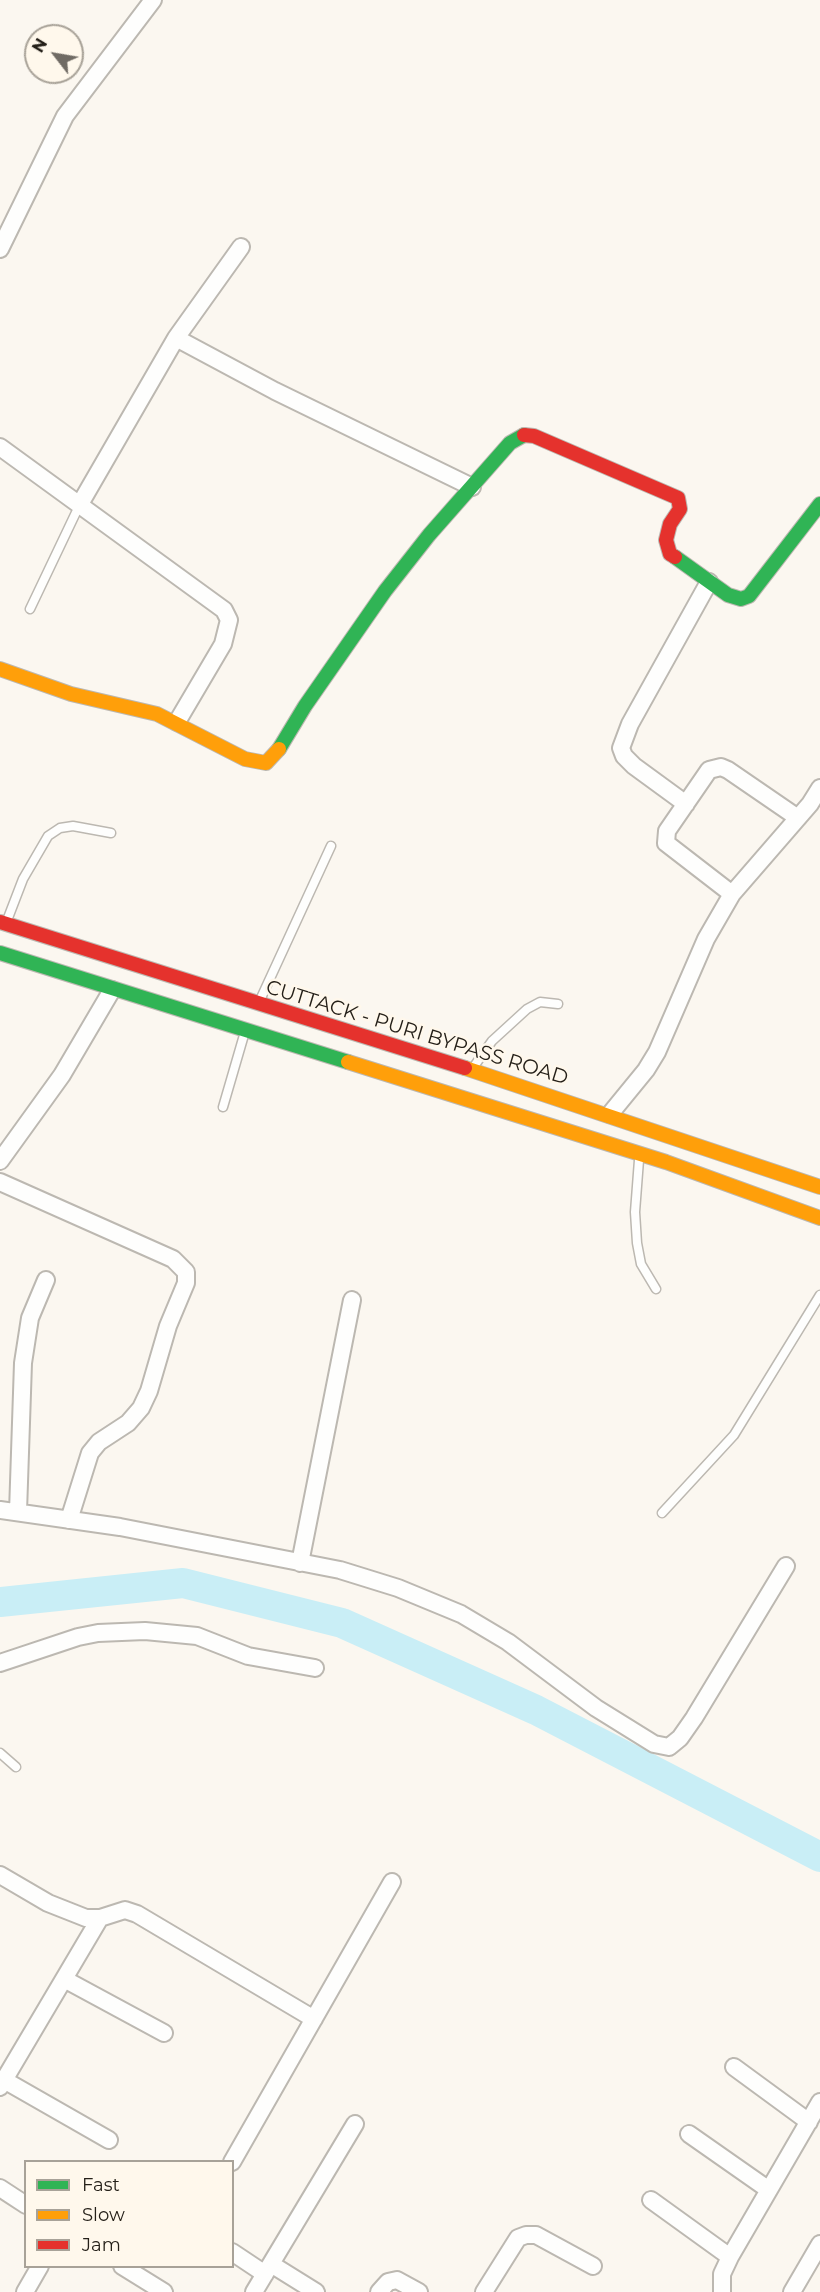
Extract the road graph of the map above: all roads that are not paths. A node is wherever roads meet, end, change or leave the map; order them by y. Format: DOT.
graph roads {
  1 [pos="153,0"];
  2 [pos="241,248"];
  3 [pos="0,249"];
  4 [pos="176,338"];
  5 [pos="0,447"];
  6 [pos="472,487"];
  7 [pos="80,504"];
  8 [pos="820,504"];
  9 [pos="709,582"];
  10 [pos="30,609"];
  11 [pos="0,669"];
  12 [pos="177,722"];
  13 [pos="820,788"];
  14 [pos="686,804"];
  15 [pos="798,818"];
  16 [pos="111,834"];
  17 [pos="331,846"];
  18 [pos="732,894"];
  19 [pos="3,923"];
  20 [pos="0,954"];
  21 [pos="112,990"];
  22 [pos="258,1004"];
  23 [pos="558,1004"];
  24 [pos="245,1030"];
  25 [pos="472,1070"];
  26 [pos="223,1107"];
  27 [pos="610,1114"];
  28 [pos="640,1154"];
  29 [pos="0,1161"];
  30 [pos="0,1182"];
  31 [pos="820,1187"];
  32 [pos="820,1218"];
  33 [pos="46,1280"];
  34 [pos="656,1289"];
  35 [pos="820,1295"];
  36 [pos="352,1300"];
  37 [pos="0,1510"];
  38 [pos="18,1512"];
  39 [pos="662,1513"];
  40 [pos="69,1520"];
  41 [pos="300,1563"];
  42 [pos="786,1566"];
  43 [pos="0,1663"];
  44 [pos="315,1668"];
  45 [pos="0,1753"];
  46 [pos="16,1767"];
  47 [pos="0,1875"];
  48 [pos="392,1882"];
  49 [pos="100,1918"];
  50 [pos="64,1979"];
  51 [pos="314,2019"];
  52 [pos="164,2033"];
  53 [pos="734,2067"];
  54 [pos="2,2083"];
  55 [pos="820,2102"];
  56 [pos="809,2122"];
  57 [pos="355,2124"];
  58 [pos="689,2134"];
  59 [pos="109,2140"];
  60 [pos="233,2160"];
  61 [pos="0,2188"];
  62 [pos="769,2190"];
  63 [pos="651,2200"];
  64 [pos="24,2204"];
  65 [pos="820,2244"];
  66 [pos="234,2253"];
  67 [pos="730,2257"];
  68 [pos="592,2266"];
  69 [pos="39,2268"];
  70 [pos="125,2268"];
  71 [pos="268,2269"];
  72 [pos="25,2292"];
  73 [pos="164,2292"];
  74 [pos="254,2292"];
  75 [pos="316,2292"];
  76 [pos="380,2292"];
  77 [pos="419,2292"];
  78 [pos="484,2292"];
  79 [pos="722,2292"];
  80 [pos="792,2292"];
  1 -- 3 [label="street"];
  2 -- 4 [label="street"];
  4 -- 6 [label="street"];
  4 -- 7 [label="street"];
  5 -- 7 [label="street"];
  6 -- 9 [label="main road"];
  6 -- 12 [label="main road"];
  7 -- 10 [label="lane"];
  7 -- 12 [label="street"];
  8 -- 9 [label="main road"];
  9 -- 14 [label="street"];
  11 -- 12 [label="main road"];
  13 -- 15 [label="street"];
  14 -- 15 [label="street"];
  14 -- 18 [label="street"];
  15 -- 18 [label="street"];
  16 -- 19 [label="lane"];
  17 -- 22 [label="lane"];
  18 -- 27 [label="street"];
  19 -- 22 [label="main road, CUTTACK - PURI BYPASS ROAD"];
  20 -- 21 [label="main road"];
  21 -- 24 [label="main road"];
  21 -- 29 [label="street"];
  22 -- 25 [label="main road, CUTTACK - PURI BYPASS ROAD"];
  23 -- 25 [label="lane"];
  24 -- 26 [label="lane"];
  24 -- 28 [label="main road"];
  25 -- 27 [label="main road, CUTTACK - PURI BYPASS ROAD"];
  27 -- 31 [label="main road, CUTTACK - PURI BYPASS ROAD"];
  28 -- 32 [label="main road"];
  28 -- 34 [label="lane"];
  30 -- 40 [label="street"];
  33 -- 38 [label="street"];
  35 -- 39 [label="lane"];
  36 -- 41 [label="street"];
  37 -- 38 [label="street"];
  38 -- 40 [label="street"];
  40 -- 41 [label="street"];
  41 -- 42 [label="street"];
  43 -- 44 [label="street"];
  45 -- 46 [label="lane"];
  47 -- 49 [label="street"];
  48 -- 51 [label="street"];
  49 -- 50 [label="street"];
  49 -- 51 [label="street"];
  50 -- 52 [label="street"];
  50 -- 54 [label="street"];
  51 -- 60 [label="street"];
  53 -- 56 [label="street"];
  54 -- 59 [label="street"];
  55 -- 56 [label="street"];
  56 -- 62 [label="street"];
  57 -- 71 [label="street"];
  58 -- 62 [label="street"];
  61 -- 64 [label="street"];
  62 -- 67 [label="street"];
  63 -- 67 [label="street"];
  65 -- 80 [label="street"];
  66 -- 71 [label="street"];
  67 -- 79 [label="street"];
  68 -- 78 [label="street"];
  69 -- 72 [label="street"];
  70 -- 73 [label="street"];
  71 -- 74 [label="street"];
  71 -- 75 [label="street"];
  76 -- 77 [label="street"];
}
